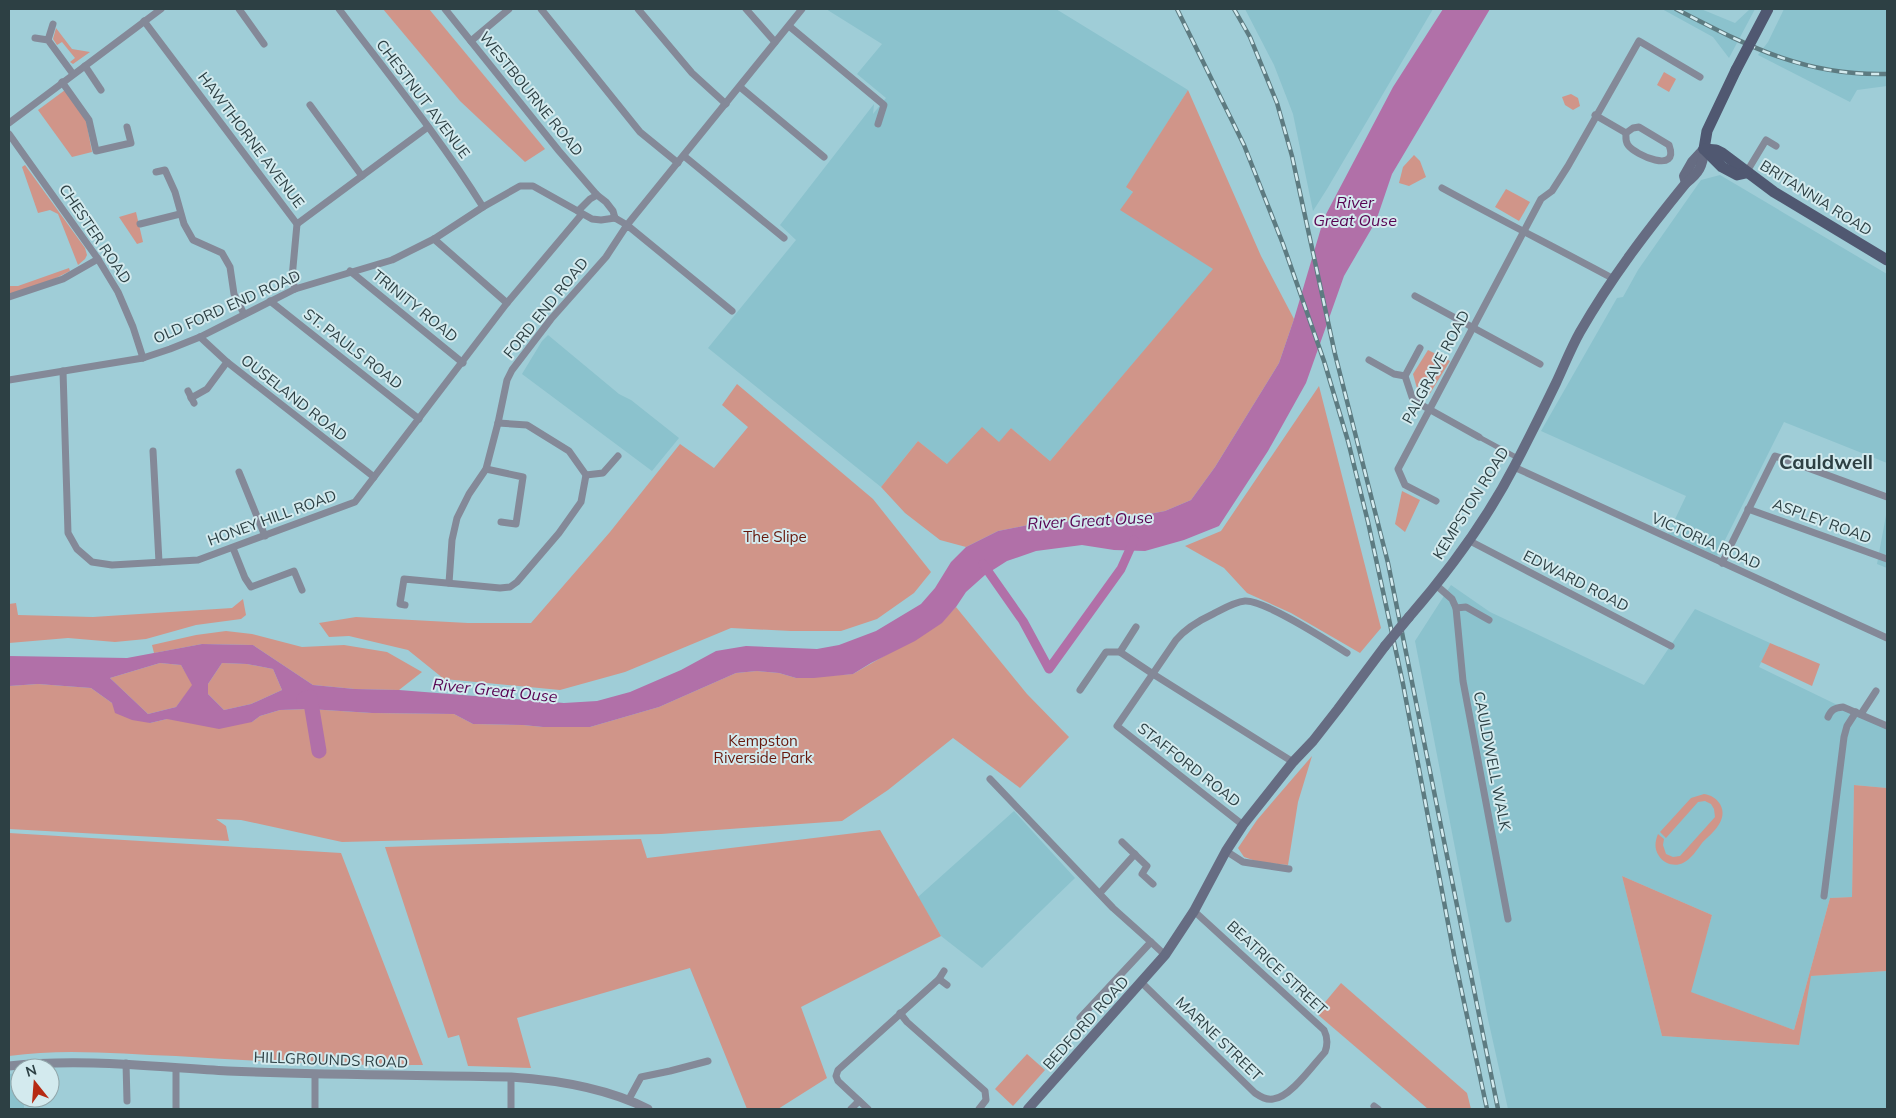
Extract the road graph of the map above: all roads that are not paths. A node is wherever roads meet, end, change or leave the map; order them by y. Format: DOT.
graph roads {
  1 [pos="161,9"];
  2 [pos="238,9"];
  3 [pos="339,9"];
  4 [pos="445,9"];
  5 [pos="509,9"];
  6 [pos="541,9"];
  7 [pos="638,9"];
  8 [pos="746,9"];
  9 [pos="802,9"];
  10 [pos="1768,9"];
  11 [pos="144,21"];
  12 [pos="53,24"];
  13 [pos="789,26"];
  14 [pos="35,38"];
  15 [pos="48,40"];
  16 [pos="471,41"];
  17 [pos="775,42"];
  18 [pos="264,44"];
  19 [pos="85,66"];
  20 [pos="73,74"];
  21 [pos="1700,77"];
  22 [pos="62,82"];
  23 [pos="740,87"];
  24 [pos="101,90"];
  25 [pos="726,104"];
  26 [pos="310,106"];
  27 [pos="1595,115"];
  28 [pos="9,123"];
  29 [pos="878,124"];
  30 [pos="128,127"];
  31 [pos="428,128"];
  32 [pos="9,134"];
  33 [pos="1626,134"];
  34 [pos="1776,146"];
  35 [pos="1704,149"];
  36 [pos="684,156"];
  37 [pos="824,157"];
  38 [pos="678,163"];
  39 [pos="156,172"];
  40 [pos="1746,173"];
  41 [pos="362,176"];
  42 [pos="1442,188"];
  43 [pos="597,196"];
  44 [pos="483,207"];
  45 [pos="580,212"];
  46 [pos="180,214"];
  47 [pos="615,218"];
  48 [pos="140,224"];
  49 [pos="296,224"];
  50 [pos="627,225"];
  51 [pos="1523,232"];
  52 [pos="784,238"];
  53 [pos="434,239"];
  54 [pos="98,259"];
  55 [pos="1887,260"];
  56 [pos="350,271"];
  57 [pos="1612,278"];
  58 [pos="295,289"];
  59 [pos="1415,296"];
  60 [pos="9,297"];
  61 [pos="270,301"];
  62 [pos="507,303"];
  63 [pos="732,311"];
  64 [pos="244,314"];
  65 [pos="1474,326"];
  66 [pos="200,337"];
  67 [pos="1420,348"];
  68 [pos="143,358"];
  69 [pos="1369,360"];
  70 [pos="226,362"];
  71 [pos="463,363"];
  72 [pos="1540,364"];
  73 [pos="63,371"];
  74 [pos="1405,376"];
  75 [pos="9,380"];
  76 [pos="191,397"];
  77 [pos="1429,410"];
  78 [pos="419,419"];
  79 [pos="498,423"];
  80 [pos="1479,437"];
  81 [pos="153,451"];
  82 [pos="618,456"];
  83 [pos="1514,456"];
  84 [pos="1514,467"];
  85 [pos="486,469"];
  86 [pos="239,472"];
  87 [pos="586,475"];
  88 [pos="374,477"];
  89 [pos="1887,497"];
  90 [pos="1436,501"];
  91 [pos="1748,509"];
  92 [pos="500,522"];
  93 [pos="265,536"];
  94 [pos="1468,540"];
  95 [pos="233,548"];
  96 [pos="1887,559"];
  97 [pos="159,562"];
  98 [pos="1722,563"];
  99 [pos="449,583"];
  100 [pos="1436,585"];
  101 [pos="302,590"];
  102 [pos="405,605"];
  103 [pos="1456,608"];
  104 [pos="1489,620"];
  105 [pos="1136,627"];
  106 [pos="1887,638"];
  107 [pos="1671,646"];
  108 [pos="1120,652"];
  109 [pos="1347,653"];
  110 [pos="1153,674"];
  111 [pos="1080,690"];
  112 [pos="1876,691"];
  113 [pos="1859,713"];
  114 [pos="1828,717"];
  115 [pos="1887,726"];
  116 [pos="1293,762"];
  117 [pos="990,779"];
  118 [pos="1243,825"];
  119 [pos="1122,842"];
  120 [pos="1226,851"];
  121 [pos="1135,854"];
  122 [pos="1289,869"];
  123 [pos="1153,884"];
  124 [pos="1100,893"];
  125 [pos="1824,896"];
  126 [pos="1194,911"];
  127 [pos="1508,919"];
  128 [pos="1151,942"];
  129 [pos="1165,955"];
  130 [pos="944,971"];
  131 [pos="939,979"];
  132 [pos="1142,983"];
  133 [pos="947,985"];
  134 [pos="900,1014"];
  135 [pos="1080,1018"];
  136 [pos="1324,1052"];
  137 [pos="708,1060"];
  138 [pos="126,1063"];
  139 [pos="9,1066"];
  140 [pos="176,1068"];
  141 [pos="315,1074"];
  142 [pos="511,1077"];
  143 [pos="629,1099"];
  144 [pos="859,1101"];
  145 [pos="127,1102"];
  146 [pos="176,1109"];
  147 [pos="315,1109"];
  148 [pos="511,1109"];
  149 [pos="648,1109"];
  150 [pos="851,1109"];
  151 [pos="868,1109"];
  152 [pos="979,1109"];
  153 [pos="1028,1109"];
  1 -- 11 [label="street"];
  2 -- 18 [label="street"];
  3 -- 31 [label="street, CHESTNUT AVENUE"];
  4 -- 16 [label="street, WESTBOURNE ROAD"];
  5 -- 16 [label="street"];
  6 -- 38 [label="street"];
  7 -- 25 [label="street"];
  8 -- 17 [label="street"];
  9 -- 13 [label="street, FORD END ROAD"];
  10 -- 35 [label="main road, bridge"];
  11 -- 19 [label="street"];
  11 -- 49 [label="street, HAWTHORNE AVENUE"];
  12 -- 15 [label="street"];
  13 -- 17 [label="street, FORD END ROAD"];
  13 -- 29 [label="street"];
  14 -- 15 [label="street"];
  15 -- 20 [label="street"];
  16 -- 43 [label="street, WESTBOURNE ROAD"];
  17 -- 23 [label="street, FORD END ROAD"];
  19 -- 20 [label="street"];
  19 -- 24 [label="street"];
  20 -- 22 [label="street"];
  21 -- 27 [label="street, PALGRAVE ROAD"];
  22 -- 28 [label="street"];
  22 -- 30 [label="street"];
  23 -- 25 [label="street, FORD END ROAD"];
  23 -- 37 [label="street"];
  25 -- 36 [label="street, FORD END ROAD"];
  26 -- 41 [label="street"];
  27 -- 33 [label="street"];
  27 -- 51 [label="street, PALGRAVE ROAD"];
  31 -- 41 [label="street"];
  31 -- 44 [label="street, CHESTNUT AVENUE"];
  32 -- 54 [label="street, CHESTER ROAD"];
  33 -- 33 [label="street"];
  34 -- 40 [label="street"];
  35 -- 40 [label="main road, BRITANNIA ROAD"];
  35 -- 57 [label="main road, KEMPSTON ROAD"];
  36 -- 38 [label="street, FORD END ROAD"];
  36 -- 52 [label="street"];
  38 -- 50 [label="street, FORD END ROAD"];
  39 -- 46 [label="street"];
  40 -- 55 [label="main road, BRITANNIA ROAD"];
  41 -- 49 [label="street"];
  42 -- 51 [label="street"];
  43 -- 45 [label="street"];
  43 -- 47 [label="street"];
  44 -- 45 [label="street, OLD FORD END ROAD"];
  44 -- 53 [label="street, OLD FORD END ROAD"];
  45 -- 47 [label="street, OLD FORD END ROAD"];
  45 -- 62 [label="street, HONEY HILL ROAD"];
  46 -- 48 [label="street"];
  46 -- 64 [label="street"];
  47 -- 50 [label="street"];
  49 -- 58 [label="street, HAWTHORNE AVENUE"];
  50 -- 63 [label="street"];
  50 -- 79 [label="street, FORD END ROAD"];
  51 -- 57 [label="street"];
  51 -- 65 [label="street, PALGRAVE ROAD"];
  53 -- 56 [label="street, OLD FORD END ROAD"];
  53 -- 62 [label="street"];
  54 -- 60 [label="street"];
  54 -- 68 [label="street, CHESTER ROAD"];
  56 -- 58 [label="street, OLD FORD END ROAD"];
  56 -- 71 [label="street, TRINITY ROAD"];
  57 -- 84 [label="main road, KEMPSTON ROAD"];
  58 -- 61 [label="street, OLD FORD END ROAD"];
  59 -- 65 [label="street"];
  61 -- 64 [label="street, OLD FORD END ROAD"];
  61 -- 78 [label="street, ST. PAULS ROAD"];
  62 -- 71 [label="street, HONEY HILL ROAD"];
  64 -- 66 [label="street, OLD FORD END ROAD"];
  65 -- 72 [label="street"];
  65 -- 77 [label="street, PALGRAVE ROAD"];
  66 -- 68 [label="street, OLD FORD END ROAD"];
  66 -- 70 [label="street, OUSELAND ROAD"];
  67 -- 74 [label="street"];
  68 -- 73 [label="street, OLD FORD END ROAD"];
  69 -- 74 [label="street"];
  70 -- 76 [label="street"];
  70 -- 88 [label="street, OUSELAND ROAD"];
  71 -- 78 [label="street, HONEY HILL ROAD"];
  73 -- 75 [label="street, OLD FORD END ROAD"];
  73 -- 97 [label="street, HONEY HILL ROAD"];
  74 -- 77 [label="street"];
  77 -- 80 [label="street"];
  77 -- 90 [label="street, PALGRAVE ROAD"];
  78 -- 88 [label="street, HONEY HILL ROAD"];
  79 -- 85 [label="street, FORD END ROAD"];
  79 -- 87 [label="street"];
  80 -- 83 [label="street"];
  81 -- 97 [label="street"];
  82 -- 87 [label="street"];
  84 -- 94 [label="main road, KEMPSTON ROAD"];
  84 -- 98 [label="street, VICTORIA ROAD"];
  85 -- 92 [label="street"];
  85 -- 99 [label="street, FORD END ROAD"];
  86 -- 93 [label="street"];
  87 -- 99 [label="street"];
  88 -- 93 [label="street, HONEY HILL ROAD"];
  89 -- 91 [label="street"];
  91 -- 96 [label="street, ASPLEY ROAD"];
  91 -- 98 [label="street"];
  93 -- 95 [label="street, HONEY HILL ROAD"];
  94 -- 100 [label="main road, KEMPSTON ROAD"];
  94 -- 107 [label="street, EDWARD ROAD"];
  95 -- 97 [label="street, HONEY HILL ROAD"];
  95 -- 101 [label="street"];
  98 -- 106 [label="street, VICTORIA ROAD"];
  99 -- 102 [label="street"];
  100 -- 103 [label="street"];
  100 -- 116 [label="main road, KEMPSTON ROAD, bridge"];
  103 -- 104 [label="street"];
  103 -- 127 [label="street, CAULDWELL WALK"];
  105 -- 108 [label="street"];
  108 -- 110 [label="street"];
  108 -- 111 [label="street"];
  109 -- 110 [label="street"];
  110 -- 116 [label="street"];
  110 -- 118 [label="street, STAFFORD ROAD"];
  112 -- 113 [label="street"];
  113 -- 114 [label="street"];
  113 -- 115 [label="street"];
  113 -- 125 [label="street"];
  116 -- 118 [label="main road, KEMPSTON ROAD"];
  117 -- 124 [label="street"];
  118 -- 120 [label="main road, KEMPSTON ROAD"];
  119 -- 121 [label="street"];
  120 -- 122 [label="street"];
  120 -- 126 [label="main road, BEDFORD ROAD"];
  121 -- 123 [label="street"];
  121 -- 124 [label="street"];
  124 -- 128 [label="street"];
  126 -- 129 [label="main road, BEDFORD ROAD"];
  126 -- 136 [label="street, BEATRICE STREET"];
  128 -- 129 [label="street"];
  128 -- 135 [label="street, BEDFORD ROAD"];
  129 -- 132 [label="main road, BEDFORD ROAD"];
  130 -- 131 [label="street"];
  131 -- 133 [label="street"];
  131 -- 134 [label="street"];
  132 -- 136 [label="street, MARNE STREET"];
  132 -- 153 [label="main road, BEDFORD ROAD"];
  134 -- 144 [label="street"];
  134 -- 152 [label="street"];
  137 -- 143 [label="street"];
  138 -- 139 [label="street, HILLGROUNDS ROAD"];
  138 -- 140 [label="street, HILLGROUNDS ROAD"];
  138 -- 145 [label="street"];
  140 -- 141 [label="street, HILLGROUNDS ROAD"];
  140 -- 146 [label="street"];
  141 -- 142 [label="street, HILLGROUNDS ROAD"];
  141 -- 147 [label="street"];
  142 -- 143 [label="street, HILLGROUNDS ROAD"];
  142 -- 148 [label="street"];
  143 -- 149 [label="street, HILLGROUNDS ROAD"];
  144 -- 150 [label="street"];
  144 -- 151 [label="street"];
}
